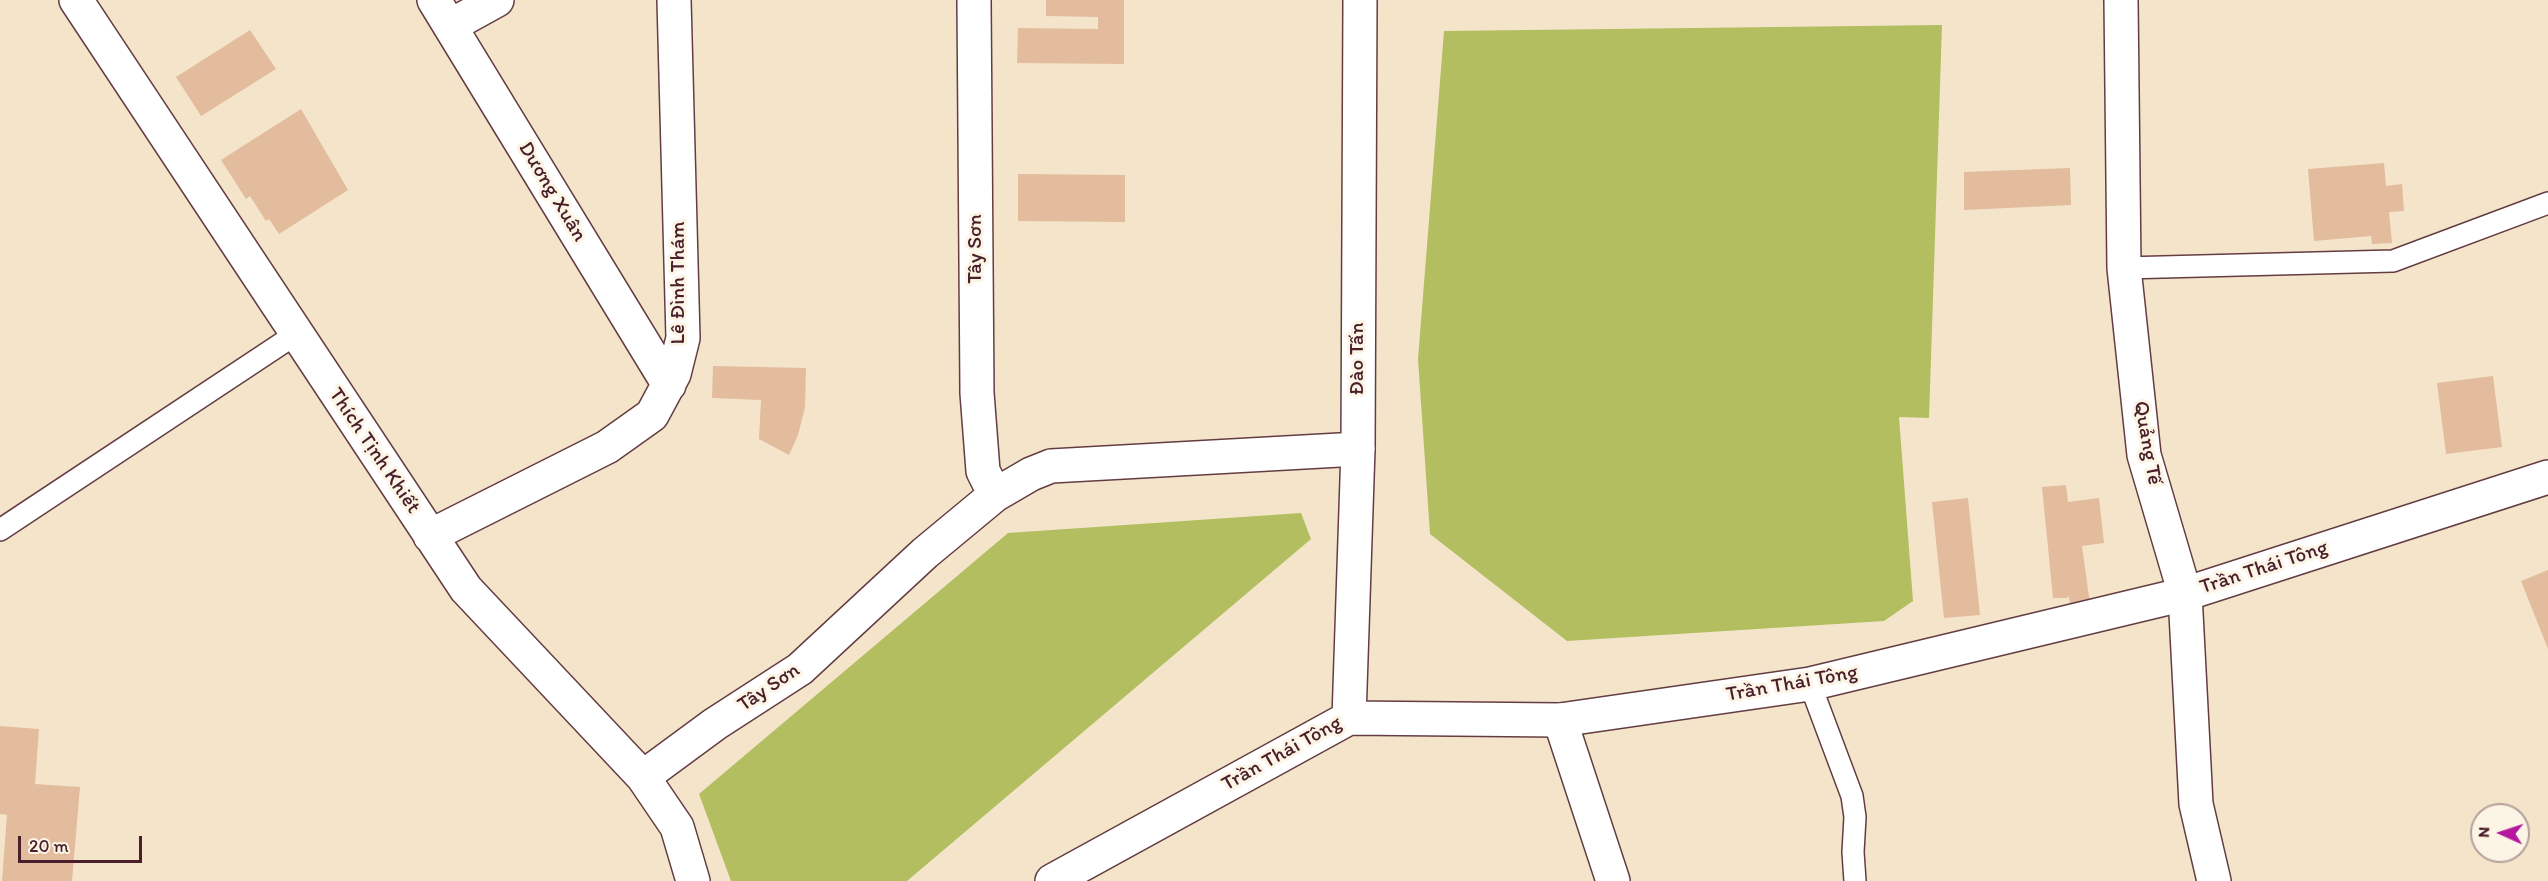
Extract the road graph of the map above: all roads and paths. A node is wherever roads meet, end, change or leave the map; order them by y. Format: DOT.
graph roads {
  1 [pos="76,0"];
  2 [pos="497,0"];
  3 [pos="674,0"];
  4 [pos="974,0"];
  5 [pos="1359,0"];
  6 [pos="2121,0"];
  7 [pos="442,13"];
  8 [pos="2548,203"];
  9 [pos="2124,268"];
  10 [pos="296,334"];
  11 [pos="669,385"];
  12 [pos="1358,449"];
  13 [pos="2548,477"];
  14 [pos="994,495"];
  15 [pos="0,530"];
  16 [pos="430,536"];
  17 [pos="2185,594"];
  18 [pos="1810,684"];
  19 [pos="1349,717"];
  20 [pos="1560,720"];
  21 [pos="644,777"];
  22 [pos="693,881"];
  23 [pos="1052,881"];
  24 [pos="1613,881"];
  25 [pos="1856,881"];
  26 [pos="2214,881"];
  1 -- 10 [label="street, Thích Tịnh Khiết"];
  2 -- 7 [label="street"];
  3 -- 11 [label="street, Lê Đình Thám"];
  4 -- 14 [label="street, Tây Sơn"];
  5 -- 12 [label="street, Đào Tấn"];
  6 -- 9 [label="street, Quảng Tế"];
  7 -- 11 [label="street, Dương Xuân"];
  8 -- 9 [label="lane"];
  9 -- 17 [label="street, Quảng Tế"];
  10 -- 15 [label="lane"];
  10 -- 16 [label="street, Thích Tịnh Khiết"];
  11 -- 16 [label="street, Lê Đình Thám"];
  12 -- 14 [label="street, Tây Sơn"];
  12 -- 19 [label="street, Đào Tấn"];
  13 -- 17 [label="street, Trần Thái Tông"];
  14 -- 21 [label="street, Tây Sơn"];
  16 -- 21 [label="street, Thích Tịnh Khiết"];
  17 -- 18 [label="street, Trần Thái Tông"];
  17 -- 26 [label="street, Quảng Tế"];
  18 -- 20 [label="street, Trần Thái Tông"];
  18 -- 25 [label="lane"];
  19 -- 20 [label="street, Trần Thái Tông"];
  19 -- 23 [label="street, Trần Thái Tông"];
  20 -- 24 [label="street"];
  21 -- 22 [label="street, Thích Tịnh Khiết"];
}
